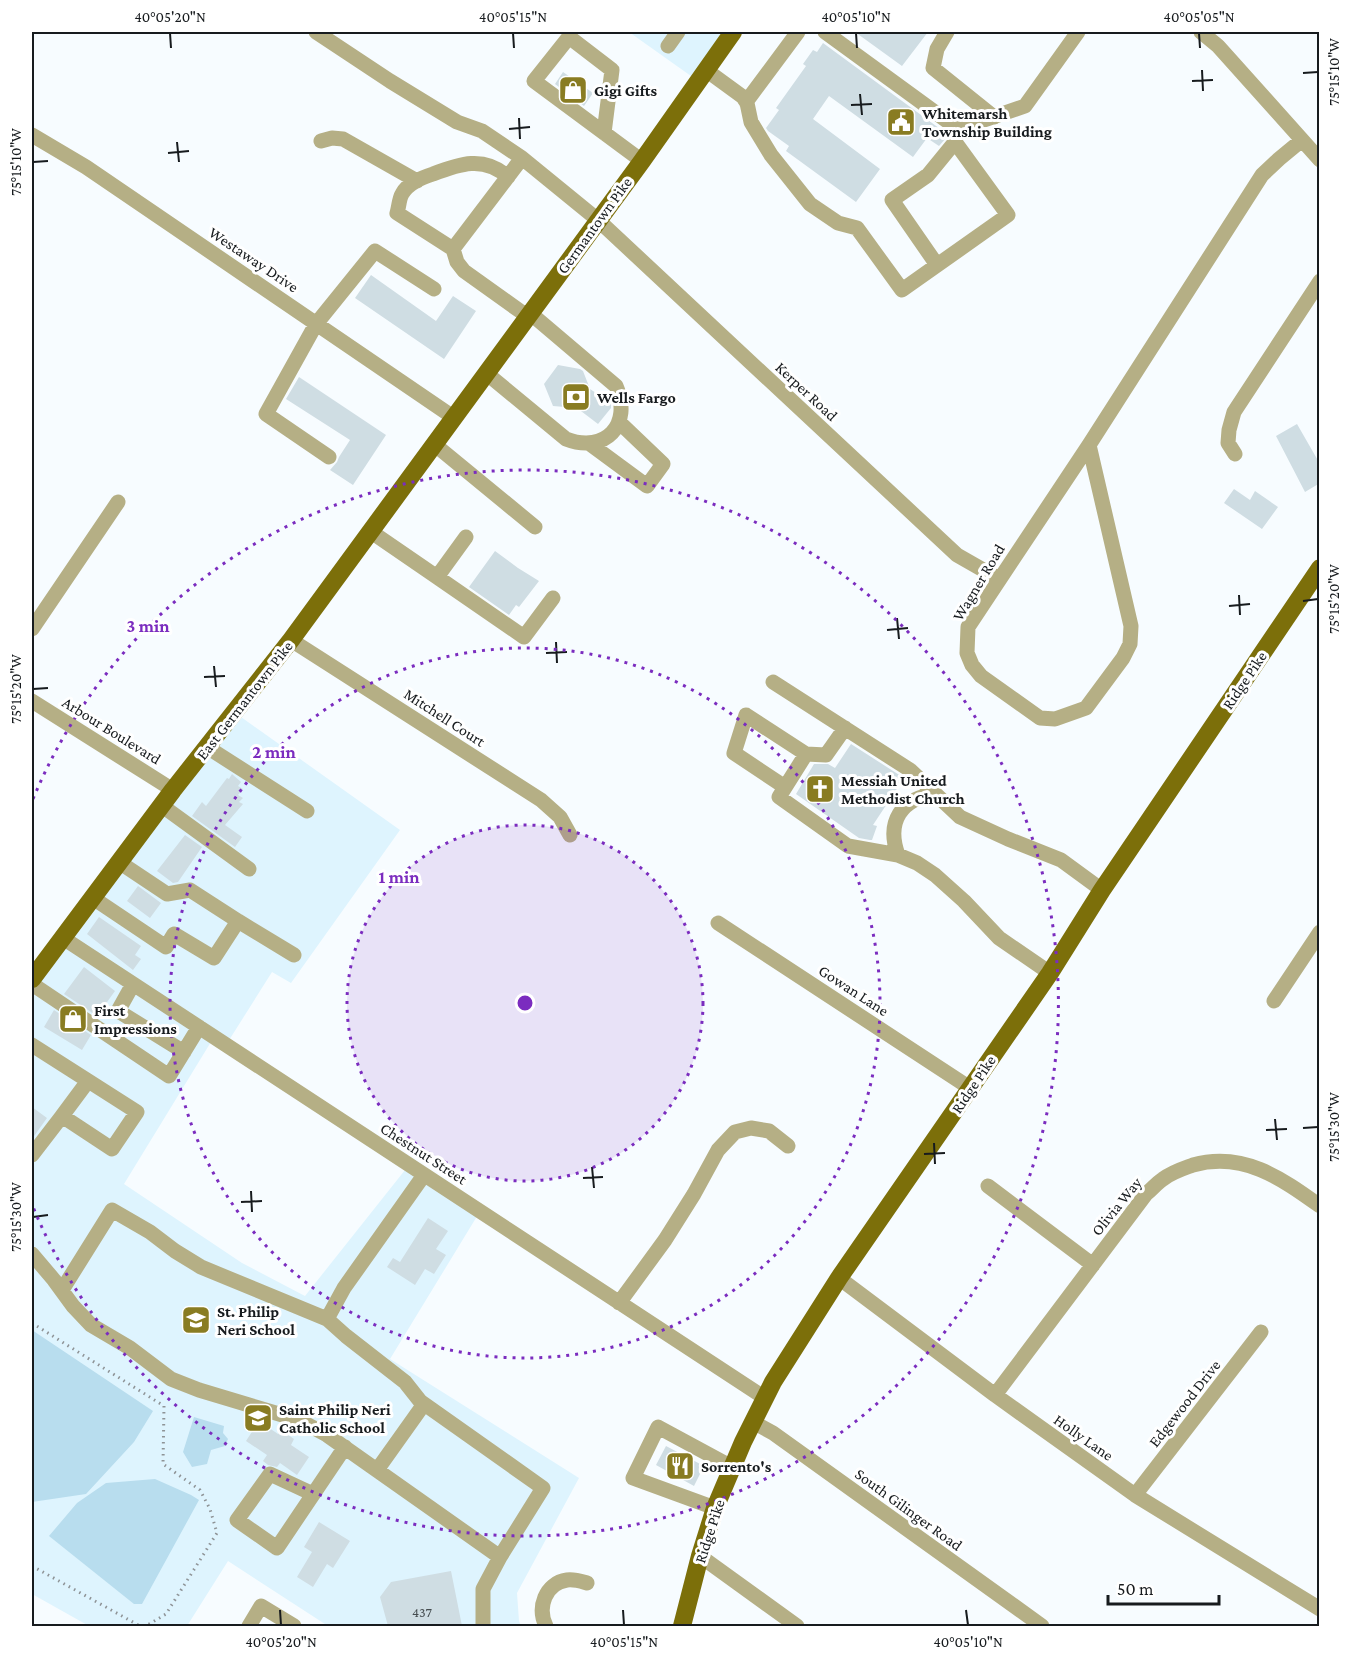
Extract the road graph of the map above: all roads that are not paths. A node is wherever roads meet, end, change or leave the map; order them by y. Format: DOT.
graph roads {
  1 [pos="316,32"];
  2 [pos="678,32"];
  3 [pos="733,32"];
  4 [pos="798,32"];
  5 [pos="825,32"];
  6 [pos="947,32"];
  7 [pos="1078,32"];
  8 [pos="1201,32"];
  9 [pos="668,46"];
  10 [pos="706,70"];
  11 [pos="746,102"];
  12 [pos="994,117"];
  13 [pos="604,133"];
  14 [pos="32,135"];
  15 [pos="956,136"];
  16 [pos="1302,140"];
  17 [pos="321,141"];
  18 [pos="522,158"];
  19 [pos="1320,160"];
  20 [pos="642,161"];
  21 [pos="508,177"];
  22 [pos="417,181"];
  23 [pos="598,220"];
  24 [pos="453,249"];
  25 [pos="937,266"];
  26 [pos="1320,281"];
  27 [pos="434,289"];
  28 [pos="530,313"];
  29 [pos="316,324"];
  30 [pos="486,373"];
  31 [pos="453,417"];
  32 [pos="619,422"];
  33 [pos="434,444"];
  34 [pos="590,444"];
  35 [pos="1089,445"];
  36 [pos="1235,454"];
  37 [pos="329,457"];
  38 [pos="118,502"];
  39 [pos="536,527"];
  40 [pos="370,531"];
  41 [pos="466,537"];
  42 [pos="1320,568"];
  43 [pos="437,577"];
  44 [pos="999,579"];
  45 [pos="553,598"];
  46 [pos="32,629"];
  47 [pos="291,640"];
  48 [pos="773,682"];
  49 [pos="32,701"];
  50 [pos="845,728"];
  51 [pos="207,747"];
  52 [pos="806,754"];
  53 [pos="785,787"];
  54 [pos="172,790"];
  55 [pos="936,794"];
  56 [pos="161,805"];
  57 [pos="307,811"];
  58 [pos="570,835"];
  59 [pos="898,855"];
  60 [pos="119,862"];
  61 [pos="249,869"];
  62 [pos="1102,890"];
  63 [pos="93,898"];
  64 [pos="238,921"];
  65 [pos="718,922"];
  66 [pos="1320,932"];
  67 [pos="63,938"];
  68 [pos="294,955"];
  69 [pos="1050,973"];
  70 [pos="32,979"];
  71 [pos="32,984"];
  72 [pos="133,984"];
  73 [pos="1274,1001"];
  74 [pos="199,1027"];
  75 [pos="32,1045"];
  76 [pos="184,1052"];
  77 [pos="88,1081"];
  78 [pos="970,1088"];
  79 [pos="62,1116"];
  80 [pos="788,1146"];
  81 [pos="32,1155"];
  82 [pos="424,1175"];
  83 [pos="988,1186"];
  84 [pos="1320,1206"];
  85 [pos="32,1254"];
  86 [pos="1093,1265"];
  87 [pos="839,1278"];
  88 [pos="62,1290"];
  89 [pos="619,1303"];
  90 [pos="327,1319"];
  91 [pos="1261,1332"];
  92 [pos="995,1395"];
  93 [pos="765,1398"];
  94 [pos="424,1404"];
  95 [pos="753,1422"];
  96 [pos="345,1448"];
  97 [pos="732,1467"];
  98 [pos="377,1470"];
  99 [pos="313,1494"];
  100 [pos="1135,1495"];
  101 [pos="715,1508"];
  102 [pos="700,1556"];
  103 [pos="501,1557"];
  104 [pos="586,1583"];
  105 [pos="1320,1609"];
  106 [pos="249,1626"];
  107 [pos="294,1626"];
  108 [pos="483,1626"];
  109 [pos="546,1626"];
  110 [pos="682,1626"];
  111 [pos="797,1626"];
  112 [pos="1042,1626"];
  1 -- 18 [label="street, Kerper Road"];
  2 -- 9 [label="street"];
  3 -- 10 [label="main road, Germantown Pike"];
  4 -- 11 [label="street"];
  5 -- 15 [label="street"];
  6 -- 12 [label="street"];
  7 -- 12 [label="street"];
  8 -- 16 [label="street"];
  10 -- 11 [label="street"];
  10 -- 20 [label="main road, Germantown Pike"];
  11 -- 25 [label="street"];
  12 -- 15 [label="street"];
  13 -- 13 [label="street"];
  13 -- 20 [label="street"];
  14 -- 29 [label="street, Westaway Drive"];
  15 -- 25 [label="street"];
  15 -- 25 [label="street"];
  16 -- 19 [label="street"];
  16 -- 35 [label="street, Wagner Road"];
  17 -- 22 [label="street"];
  18 -- 21 [label="street"];
  18 -- 23 [label="street, Kerper Road"];
  20 -- 23 [label="main road, Germantown Pike"];
  21 -- 22 [label="street"];
  21 -- 24 [label="street"];
  22 -- 24 [label="street"];
  23 -- 28 [label="main road, Germantown Pike"];
  23 -- 44 [label="street, Kerper Road"];
  24 -- 28 [label="street"];
  26 -- 36 [label="street"];
  27 -- 29 [label="street"];
  28 -- 30 [label="main road, Germantown Pike"];
  28 -- 32 [label="street"];
  29 -- 31 [label="street, Westaway Drive"];
  29 -- 37 [label="street"];
  30 -- 31 [label="main road, Germantown Pike"];
  30 -- 34 [label="street"];
  31 -- 33 [label="main road, East Germantown Pike"];
  32 -- 34 [label="street"];
  32 -- 34 [label="street"];
  33 -- 39 [label="street"];
  33 -- 40 [label="main road, East Germantown Pike"];
  35 -- 44 [label="street, Wagner Road"];
  35 -- 44 [label="street, Wagner Road"];
  38 -- 46 [label="street"];
  40 -- 43 [label="street"];
  40 -- 47 [label="main road, East Germantown Pike"];
  41 -- 43 [label="street"];
  42 -- 62 [label="main road, Ridge Pike"];
  43 -- 45 [label="street"];
  47 -- 51 [label="main road, East Germantown Pike"];
  47 -- 58 [label="street, Mitchell Court"];
  48 -- 50 [label="street"];
  49 -- 54 [label="street, Arbour Boulevard"];
  50 -- 52 [label="street"];
  50 -- 55 [label="street"];
  51 -- 54 [label="main road, East Germantown Pike"];
  51 -- 57 [label="street"];
  52 -- 53 [label="street"];
  52 -- 53 [label="street"];
  53 -- 59 [label="street"];
  54 -- 56 [label="main road, East Germantown Pike"];
  55 -- 59 [label="street"];
  55 -- 62 [label="street"];
  56 -- 60 [label="main road, East Germantown Pike"];
  56 -- 61 [label="street"];
  59 -- 69 [label="street"];
  60 -- 63 [label="main road, East Germantown Pike"];
  60 -- 64 [label="street"];
  62 -- 69 [label="main road, Ridge Pike"];
  63 -- 64 [label="street"];
  63 -- 67 [label="main road, East Germantown Pike"];
  64 -- 68 [label="street"];
  65 -- 78 [label="street, Gowan Lane"];
  66 -- 73 [label="street"];
  67 -- 70 [label="main road, East Germantown Pike"];
  67 -- 72 [label="street, Chestnut Street"];
  69 -- 78 [label="main road, Ridge Pike"];
  71 -- 76 [label="street"];
  72 -- 74 [label="street, Chestnut Street"];
  72 -- 76 [label="street"];
  74 -- 76 [label="street"];
  74 -- 82 [label="street, Chestnut Street"];
  75 -- 77 [label="street"];
  77 -- 79 [label="street"];
  77 -- 79 [label="street"];
  78 -- 87 [label="main road, Ridge Pike"];
  79 -- 81 [label="street"];
  80 -- 89 [label="street"];
  82 -- 89 [label="street, Chestnut Street"];
  82 -- 90 [label="street"];
  83 -- 86 [label="street"];
  84 -- 86 [label="street, Olivia Way"];
  85 -- 88 [label="street"];
  86 -- 92 [label="street, Olivia Way"];
  87 -- 92 [label="street, Holly Lane"];
  87 -- 93 [label="main road, Ridge Pike"];
  88 -- 90 [label="street"];
  88 -- 96 [label="street"];
  89 -- 93 [label="street, Chestnut Street"];
  90 -- 94 [label="street"];
  91 -- 100 [label="street, Edgewood Drive"];
  92 -- 100 [label="street, Holly Lane"];
  93 -- 95 [label="main road, Ridge Pike"];
  94 -- 98 [label="street"];
  94 -- 103 [label="street"];
  95 -- 97 [label="main road, Ridge Pike"];
  95 -- 112 [label="street, South Gilinger Road"];
  96 -- 98 [label="street"];
  96 -- 99 [label="street"];
  97 -- 101 [label="main road, Ridge Pike"];
  97 -- 101 [label="street"];
  98 -- 103 [label="street"];
  99 -- 99 [label="street"];
  100 -- 105 [label="street, Holly Lane"];
  101 -- 102 [label="main road, Ridge Pike"];
  102 -- 110 [label="main road, Ridge Pike"];
  102 -- 111 [label="street"];
  103 -- 108 [label="street"];
  104 -- 109 [label="street"];
  106 -- 107 [label="street"];
}
